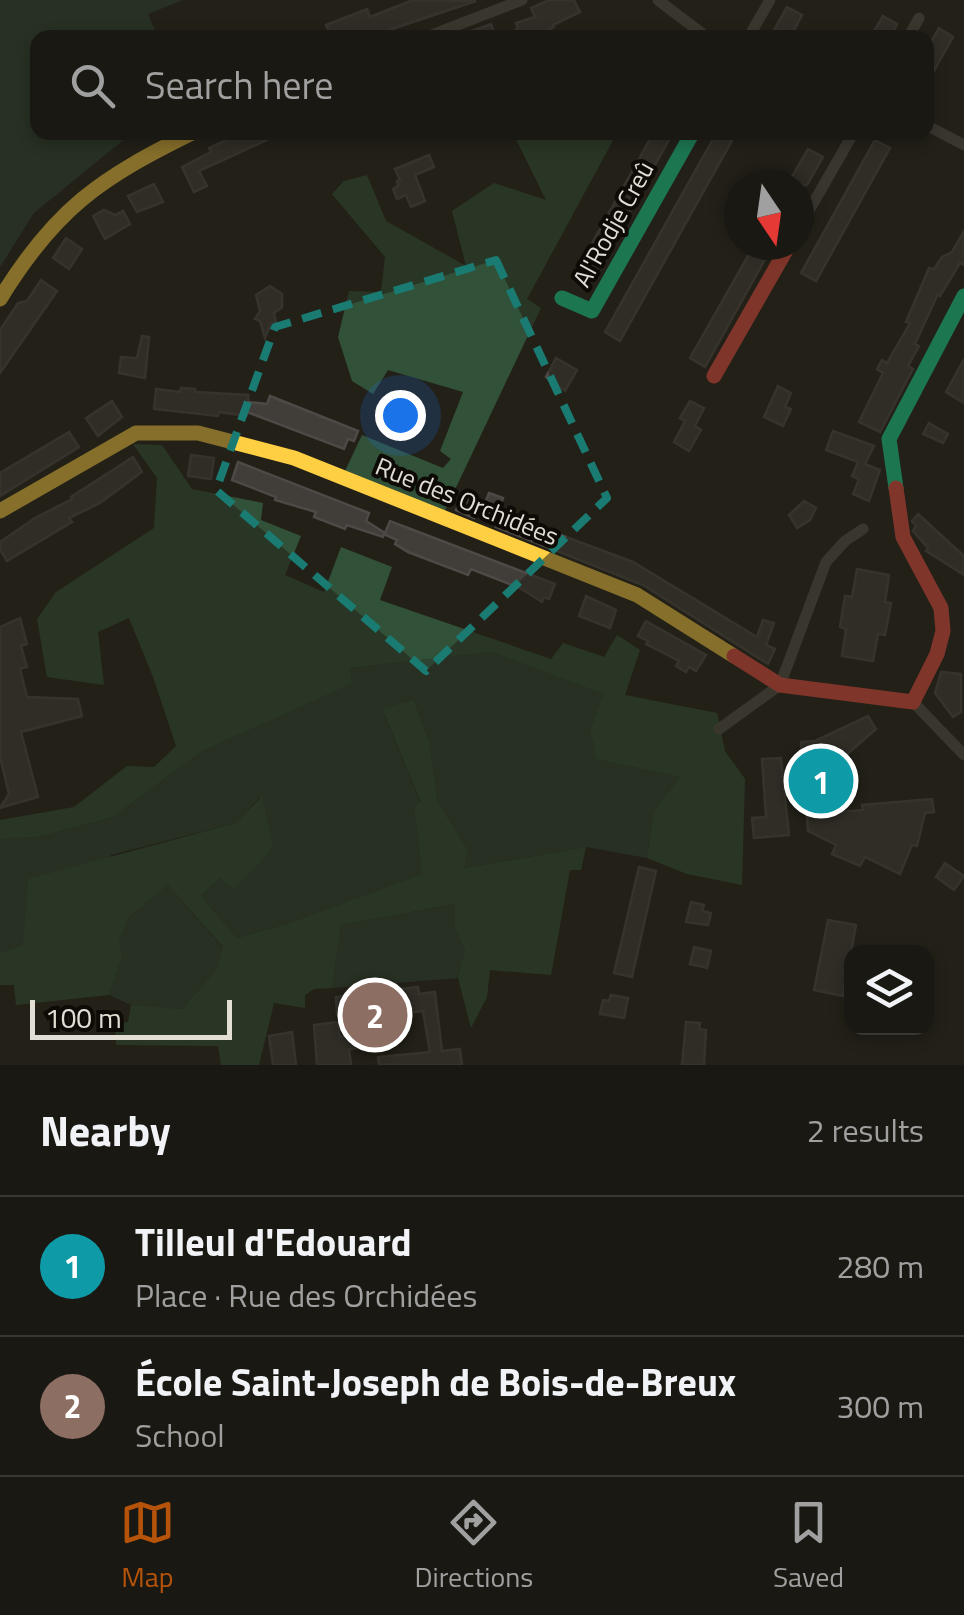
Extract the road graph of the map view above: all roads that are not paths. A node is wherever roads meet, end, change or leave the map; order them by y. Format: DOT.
graph roads {
  1 [pos="522,0"];
  2 [pos="658,0"];
  3 [pos="770,0"];
  4 [pos="919,18"];
  5 [pos="445,30"];
  6 [pos="697,30"];
  7 [pos="753,30"];
  8 [pos="912,30"];
  9 [pos="934,128"];
  10 [pos="178,140"];
  11 [pos="688,140"];
  12 [pos="849,140"];
  13 [pos="964,145"];
  14 [pos="814,202"];
  15 [pos="780,260"];
  16 [pos="964,296"];
  17 [pos="562,298"];
  18 [pos="0,299"];
  19 [pos="714,376"];
  20 [pos="0,510"];
  21 [pos="863,529"];
  22 [pos="780,684"];
  23 [pos="913,702"];
  24 [pos="719,729"];
  25 [pos="964,755"];
  1 -- 5 [label="street"];
  2 -- 6 [label="street"];
  3 -- 7 [label="street"];
  4 -- 8 [label="street"];
  9 -- 13 [label="street"];
  10 -- 18 [label="street"];
  11 -- 17 [label="street, Al'Rodje Creû"];
  12 -- 14 [label="street"];
  15 -- 19 [label="street"];
  16 -- 23 [label="street"];
  20 -- 22 [label="street, Rue des Orchidées"];
  21 -- 22 [label="street"];
  22 -- 23 [label="street, Rue des Orchidées"];
  22 -- 24 [label="street"];
  23 -- 25 [label="street"];
}
